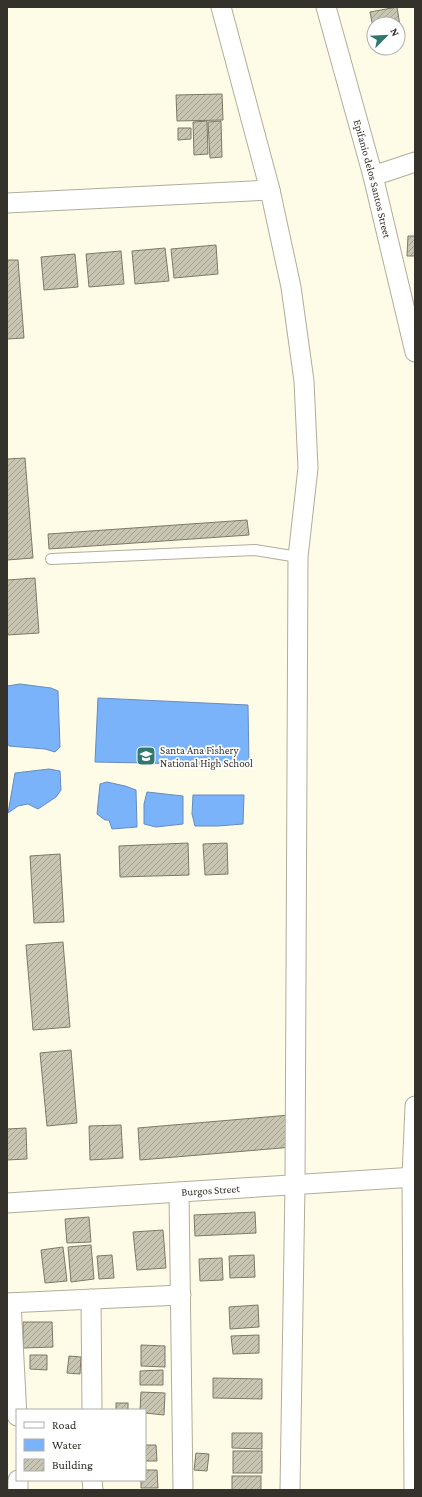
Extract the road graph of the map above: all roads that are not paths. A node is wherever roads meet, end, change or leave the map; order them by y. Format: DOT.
graph roads {
  1 [pos="221,7"];
  2 [pos="326,7"];
  3 [pos="415,162"];
  4 [pos="372,176"];
  5 [pos="270,190"];
  6 [pos="7,203"];
  7 [pos="415,352"];
  8 [pos="298,557"];
  9 [pos="51,560"];
  10 [pos="415,1106"];
  11 [pos="414,1177"];
  12 [pos="295,1185"];
  13 [pos="179,1192"];
  14 [pos="7,1203"];
  15 [pos="181,1295"];
  16 [pos="91,1299"];
  17 [pos="9,1303"];
  18 [pos="17,1409"];
  19 [pos="92,1409"];
  20 [pos="183,1490"];
  21 [pos="290,1490"];
  22 [pos="414,1490"];
  1 -- 5 [label="street"];
  2 -- 4 [label="street, Epifanio delos Santos Street"];
  3 -- 4 [label="street"];
  4 -- 7 [label="street, Epifanio delos Santos Street"];
  5 -- 6 [label="street"];
  5 -- 8 [label="street"];
  8 -- 9 [label="lane"];
  8 -- 12 [label="street"];
  10 -- 11 [label="street"];
  11 -- 12 [label="street, Burgos Street"];
  11 -- 22 [label="street"];
  12 -- 13 [label="street, Burgos Street"];
  12 -- 21 [label="street"];
  13 -- 14 [label="street, Burgos Street"];
  13 -- 15 [label="street"];
  15 -- 16 [label="street"];
  15 -- 20 [label="street"];
  16 -- 17 [label="street"];
  16 -- 19 [label="street"];
  17 -- 18 [label="street"];
}
